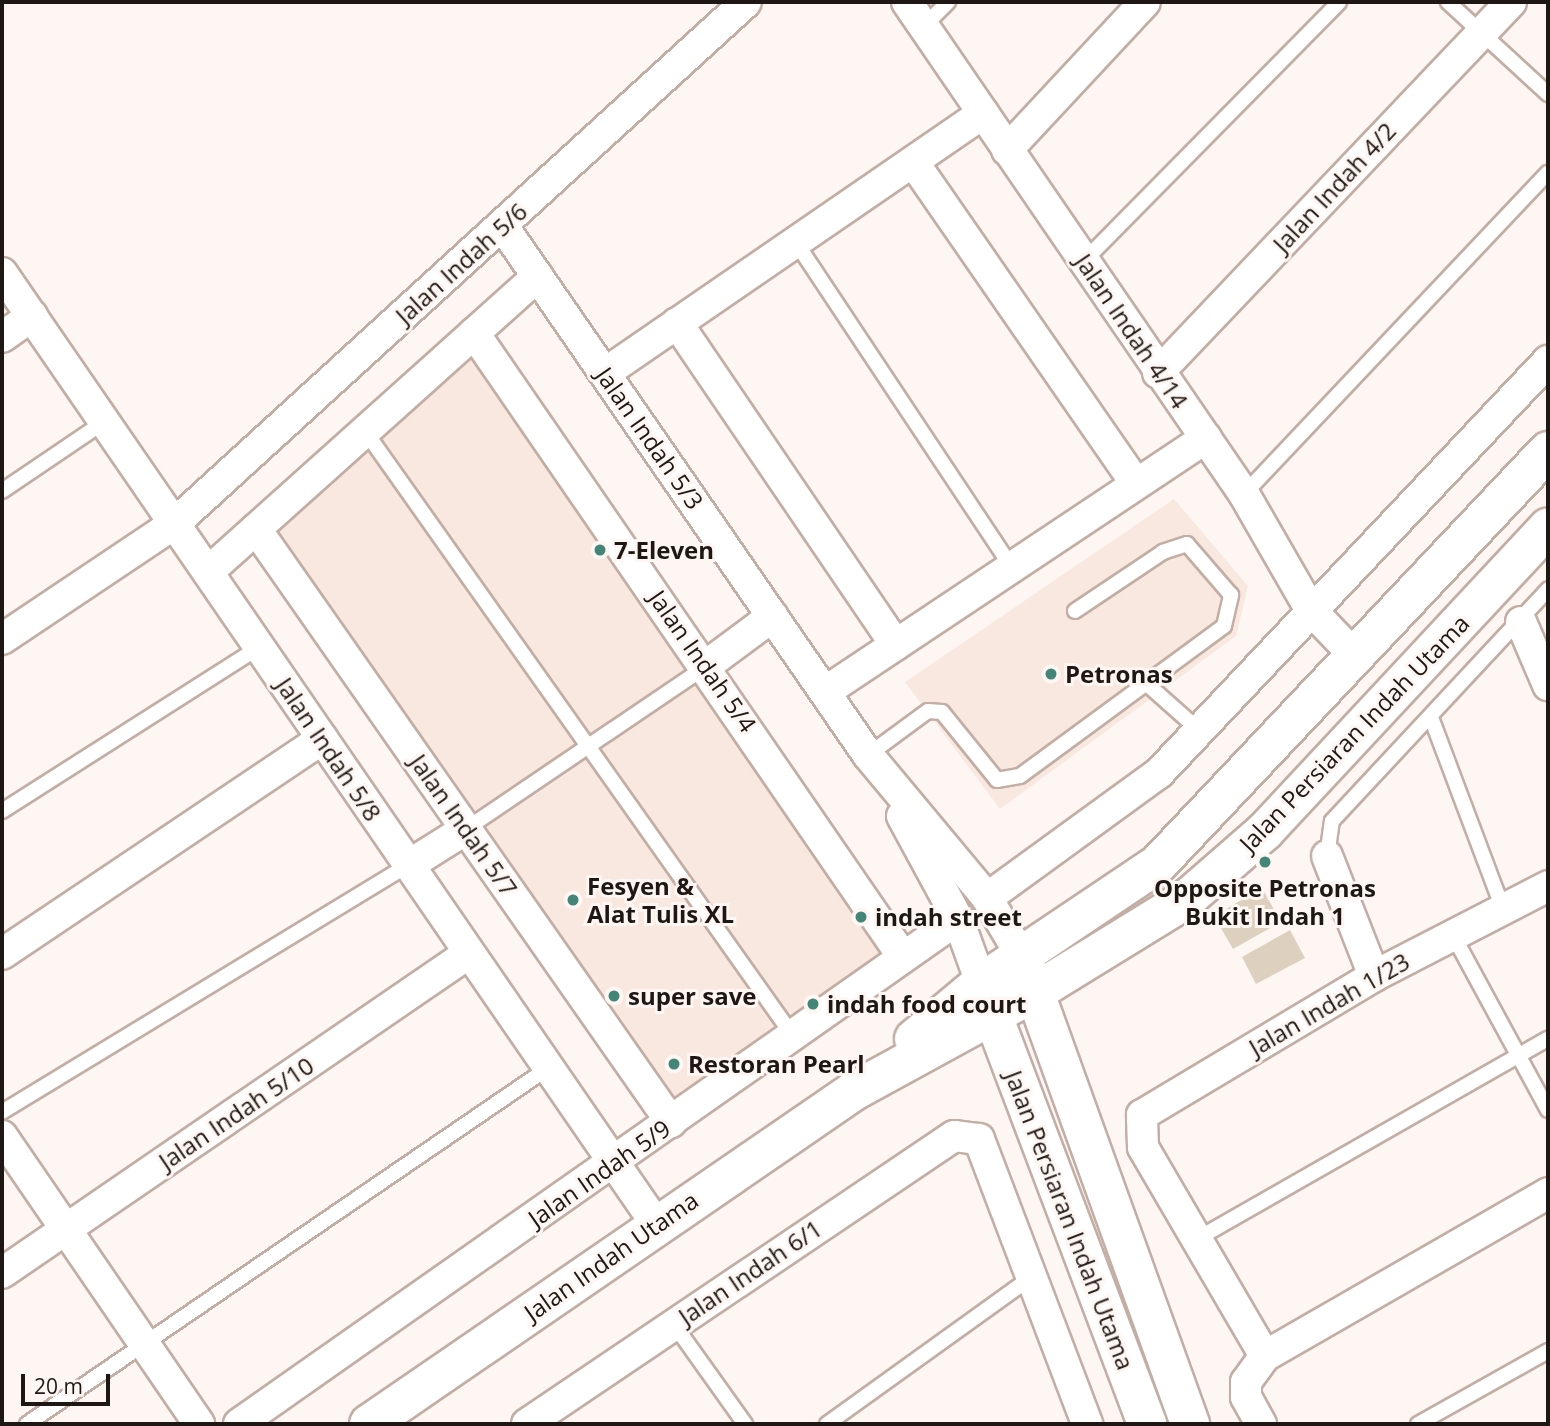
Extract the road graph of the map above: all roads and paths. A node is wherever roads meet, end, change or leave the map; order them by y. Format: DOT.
graph roads {
  1 [pos="746,2"];
  2 [pos="907,2"];
  3 [pos="948,2"];
  4 [pos="1144,2"];
  5 [pos="1339,2"];
  6 [pos="1448,2"];
  7 [pos="1511,2"];
  8 [pos="924,26"];
  9 [pos="1480,33"];
  10 [pos="1548,94"];
  11 [pos="983,113"];
  12 [pos="1007,150"];
  13 [pos="914,163"];
  14 [pos="1548,173"];
  15 [pos="502,225"];
  16 [pos="795,241"];
  17 [pos="1084,261"];
  18 [pos="2,273"];
  19 [pos="538,276"];
  20 [pos="32,316"];
  21 [pos="677,323"];
  22 [pos="474,333"];
  23 [pos="2,337"];
  24 [pos="1548,361"];
  25 [pos="605,373"];
  26 [pos="1158,373"];
  27 [pos="104,422"];
  28 [pos="365,431"];
  29 [pos="1206,438"];
  30 [pos="1548,451"];
  31 [pos="1134,481"];
  32 [pos="2,491"];
  33 [pos="1244,494"];
  34 [pos="174,524"];
  35 [pos="1548,527"];
  36 [pos="256,528"];
  37 [pos="1012,568"];
  38 [pos="208,572"];
  39 [pos="1548,589"];
  40 [pos="1310,609"];
  41 [pos="1075,611"];
  42 [pos="773,616"];
  43 [pos="1521,622"];
  44 [pos="2,639"];
  45 [pos="896,645"];
  46 [pos="259,646"];
  47 [pos="1357,658"];
  48 [pos="707,665"];
  49 [pos="1148,685"];
  50 [pos="1548,685"];
  51 [pos="825,692"];
  52 [pos="1432,720"];
  53 [pos="1201,732"];
  54 [pos="322,739"];
  55 [pos="588,746"];
  56 [pos="869,755"];
  57 [pos="2,811"];
  58 [pos="466,829"];
  59 [pos="1327,856"];
  60 [pos="409,865"];
  61 [pos="1548,886"];
  62 [pos="987,898"];
  63 [pos="1503,909"];
  64 [pos="958,919"];
  65 [pos="1453,935"];
  66 [pos="469,953"];
  67 [pos="2,954"];
  68 [pos="903,957"];
  69 [pos="1021,957"];
  70 [pos="1374,976"];
  71 [pos="1037,991"];
  72 [pos="987,999"];
  73 [pos="793,1035"];
  74 [pos="1548,1039"];
  75 [pos="1516,1055"];
  76 [pos="548,1068"];
  77 [pos="1548,1110"];
  78 [pos="2,1112"];
  79 [pos="671,1122"];
  80 [pos="2,1136"];
  81 [pos="614,1163"];
  82 [pos="1548,1194"];
  83 [pos="656,1224"];
  84 [pos="65,1229"];
  85 [pos="1195,1240"];
  86 [pos="2,1273"];
  87 [pos="1032,1276"];
  88 [pos="673,1324"];
  89 [pos="145,1345"];
  90 [pos="1548,1351"];
  91 [pos="1265,1356"];
  92 [pos="1083,1423"];
  93 [pos="27,1424"];
  94 [pos="199,1424"];
  95 [pos="239,1424"];
  96 [pos="369,1424"];
  97 [pos="527,1424"];
  98 [pos="745,1424"];
  99 [pos="827,1424"];
  100 [pos="1146,1424"];
  101 [pos="1190,1424"];
  102 [pos="1261,1424"];
  103 [pos="1418,1424"];
  1 -- 15 [label="street, Jalan Indah 5/6"];
  2 -- 8 [label="street, Jalan Indah 4/14"];
  3 -- 8 [label="lane"];
  4 -- 12 [label="street"];
  5 -- 17 [label="lane"];
  6 -- 9 [label="lane"];
  7 -- 9 [label="street, Jalan Indah 4/2"];
  8 -- 11 [label="street, Jalan Indah 4/14"];
  9 -- 10 [label="lane"];
  9 -- 26 [label="street, Jalan Indah 4/2"];
  11 -- 12 [label="street, Jalan Indah 4/14"];
  11 -- 13 [label="street"];
  12 -- 17 [label="street, Jalan Indah 4/14"];
  13 -- 16 [label="street"];
  13 -- 31 [label="street"];
  14 -- 33 [label="lane"];
  15 -- 19 [label="street, Jalan Indah 5/3"];
  15 -- 34 [label="street, Jalan Indah 5/6"];
  16 -- 21 [label="street"];
  16 -- 37 [label="lane"];
  17 -- 26 [label="street, Jalan Indah 4/14"];
  18 -- 20 [label="street, Jalan Indah 5/8"];
  19 -- 22 [label="street"];
  19 -- 25 [label="street, Jalan Indah 5/3"];
  20 -- 23 [label="street"];
  20 -- 27 [label="street, Jalan Indah 5/8"];
  21 -- 25 [label="street"];
  21 -- 45 [label="street"];
  22 -- 28 [label="street"];
  22 -- 48 [label="street, Jalan Indah 5/4"];
  24 -- 40 [label="street"];
  25 -- 42 [label="street, Jalan Indah 5/3"];
  26 -- 29 [label="street, Jalan Indah 4/14"];
  27 -- 32 [label="lane"];
  27 -- 34 [label="street, Jalan Indah 5/8"];
  28 -- 36 [label="street"];
  28 -- 55 [label="lane"];
  29 -- 31 [label="street"];
  29 -- 33 [label="street, Jalan Indah 4/14"];
  30 -- 47 [label="main road, Jalan Persiaran Indah Utama"];
  31 -- 37 [label="street"];
  33 -- 40 [label="street, Jalan Indah 4/14"];
  34 -- 38 [label="street, Jalan Indah 5/8"];
  34 -- 44 [label="street, Jalan Indah 5/6"];
  35 -- 71 [label="main road, Jalan Persiaran Indah Utama"];
  36 -- 38 [label="street"];
  36 -- 58 [label="street, Jalan Indah 5/7"];
  37 -- 45 [label="street"];
  38 -- 46 [label="street, Jalan Indah 5/8"];
  39 -- 43 [label="lane"];
  40 -- 47 [label="street, Jalan Indah 4/14"];
  40 -- 53 [label="street"];
  41 -- 49 [label="lane"];
  42 -- 48 [label="street"];
  42 -- 51 [label="street, Jalan Indah 5/3"];
  43 -- 50 [label="street"];
  43 -- 52 [label="lane"];
  45 -- 51 [label="street"];
  46 -- 54 [label="street, Jalan Indah 5/8"];
  46 -- 57 [label="lane"];
  47 -- 69 [label="main road, Jalan Persiaran Indah Utama"];
  48 -- 55 [label="lane"];
  48 -- 68 [label="street, Jalan Indah 5/4"];
  49 -- 53 [label="lane"];
  49 -- 56 [label="lane"];
  51 -- 56 [label="street, Jalan Indah 5/3"];
  52 -- 59 [label="lane"];
  52 -- 63 [label="lane"];
  53 -- 62 [label="street"];
  54 -- 60 [label="street, Jalan Indah 5/8"];
  54 -- 67 [label="street"];
  55 -- 58 [label="lane"];
  55 -- 73 [label="lane"];
  56 -- 62 [label="street, Jalan Indah 5/3"];
  56 -- 64 [label="street, Jalan Indah 5/3"];
  58 -- 60 [label="street"];
  58 -- 79 [label="street, Jalan Indah 5/7"];
  59 -- 70 [label="street"];
  60 -- 66 [label="street, Jalan Indah 5/8"];
  60 -- 78 [label="lane"];
  61 -- 63 [label="street, Jalan Indah 1/23"];
  62 -- 69 [label="street, Jalan Indah 5/3"];
  63 -- 65 [label="street, Jalan Indah 1/23"];
  64 -- 68 [label="street, Jalan Indah 5/9"];
  64 -- 72 [label="street, Jalan Indah 5/3"];
  65 -- 70 [label="street, Jalan Indah 1/23"];
  65 -- 75 [label="lane"];
  66 -- 76 [label="street, Jalan Indah 5/8"];
  66 -- 84 [label="street, Jalan Indah 5/10"];
  68 -- 73 [label="street, Jalan Indah 5/9"];
  69 -- 71 [label="main road"];
  69 -- 72 [label="main road, Jalan Indah Utama"];
  70 -- 85 [label="street, Jalan Indah 1/23"];
  71 -- 72 [label="main road, Jalan Indah Utama"];
  71 -- 101 [label="main road, Jalan Persiaran Indah Utama"];
  72 -- 83 [label="main road, Jalan Indah Utama"];
  72 -- 100 [label="main road, Jalan Persiaran Indah Utama"];
  73 -- 79 [label="street, Jalan Indah 5/9"];
  74 -- 75 [label="lane"];
  75 -- 77 [label="lane"];
  75 -- 85 [label="lane"];
  76 -- 81 [label="street, Jalan Indah 5/8"];
  76 -- 89 [label="lane"];
  79 -- 81 [label="street, Jalan Indah 5/9"];
  80 -- 84 [label="street"];
  81 -- 83 [label="street, Jalan Indah 5/8"];
  81 -- 95 [label="street, Jalan Indah 5/9"];
  82 -- 91 [label="street"];
  83 -- 96 [label="main road, Jalan Indah Utama"];
  84 -- 86 [label="street, Jalan Indah 5/10"];
  84 -- 89 [label="street"];
  85 -- 91 [label="street"];
  87 -- 88 [label="street, Jalan Indah 6/1"];
  87 -- 92 [label="street"];
  87 -- 99 [label="lane"];
  88 -- 97 [label="street, Jalan Indah 6/1"];
  88 -- 98 [label="lane"];
  89 -- 93 [label="lane"];
  89 -- 94 [label="street"];
  90 -- 103 [label="lane"];
  91 -- 102 [label="street"];
}
